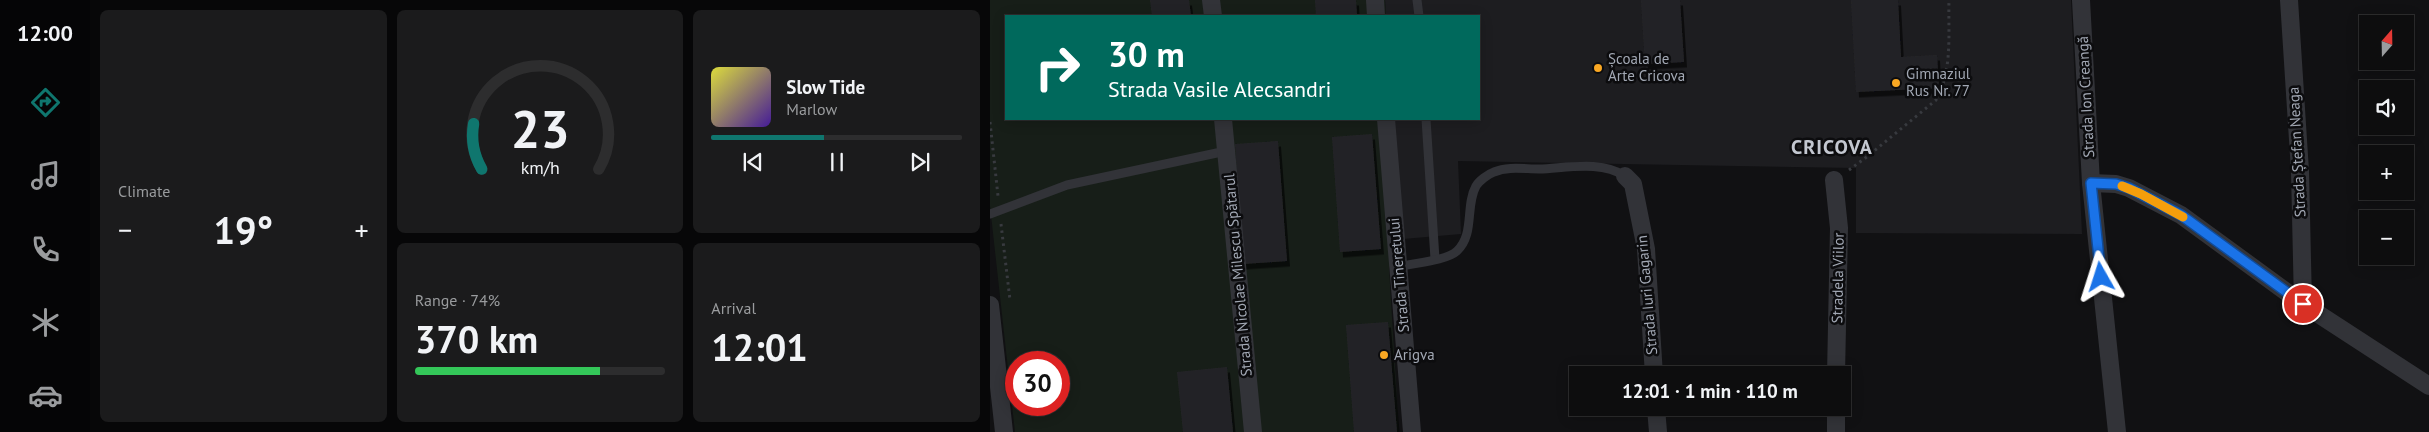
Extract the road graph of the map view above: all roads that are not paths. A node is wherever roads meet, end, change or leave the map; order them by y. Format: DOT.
graph roads {
  1 [pos="1211,0"];
  2 [pos="1375,0"];
  3 [pos="1417,0"];
  4 [pos="2081,0"];
  5 [pos="2289,0"];
  6 [pos="1213,15"];
  7 [pos="1376,15"];
  8 [pos="1418,15"];
  9 [pos="1223,120"];
  10 [pos="1386,120"];
  11 [pos="1426,120"];
  12 [pos="1226,151"];
  13 [pos="1625,176"];
  14 [pos="1834,180"];
  15 [pos="2091,183"];
  16 [pos="990,214"];
  17 [pos="1435,259"];
  18 [pos="1398,267"];
  19 [pos="2303,304"];
  20 [pos="990,305"];
  21 [pos="1653,366"];
  22 [pos="1836,366"];
  23 [pos="2429,386"];
  24 [pos="1657,416"];
  25 [pos="1836,416"];
  26 [pos="1004,432"];
  27 [pos="1253,432"];
  28 [pos="1412,432"];
  29 [pos="1658,432"];
  30 [pos="1836,432"];
  31 [pos="2117,432"];
  1 -- 6 [label="street"];
  2 -- 7 [label="street"];
  3 -- 8 [label="lane"];
  4 -- 15 [label="street, Strada Ion Creangă"];
  5 -- 19 [label="street, Strada Ștefan Neaga"];
  9 -- 12 [label="street, Strada Nicolae Milescu Spătarul"];
  10 -- 18 [label="street, Strada Tineretului"];
  11 -- 17 [label="lane"];
  12 -- 16 [label="lane"];
  12 -- 27 [label="street, Strada Nicolae Milescu Spătarul"];
  13 -- 17 [label="lane, Strada Iuri Gagarin"];
  13 -- 21 [label="street, Strada Iuri Gagarin"];
  14 -- 22 [label="street, Stradela Viilor"];
  15 -- 19 [label="street"];
  15 -- 31 [label="street, Strada Ion Creangă"];
  17 -- 18 [label="lane, Strada Iuri Gagarin"];
  18 -- 28 [label="street, Strada Tineretului"];
  19 -- 23 [label="street"];
  20 -- 26 [label="street"];
  24 -- 29 [label="street"];
  25 -- 30 [label="street"];
}
